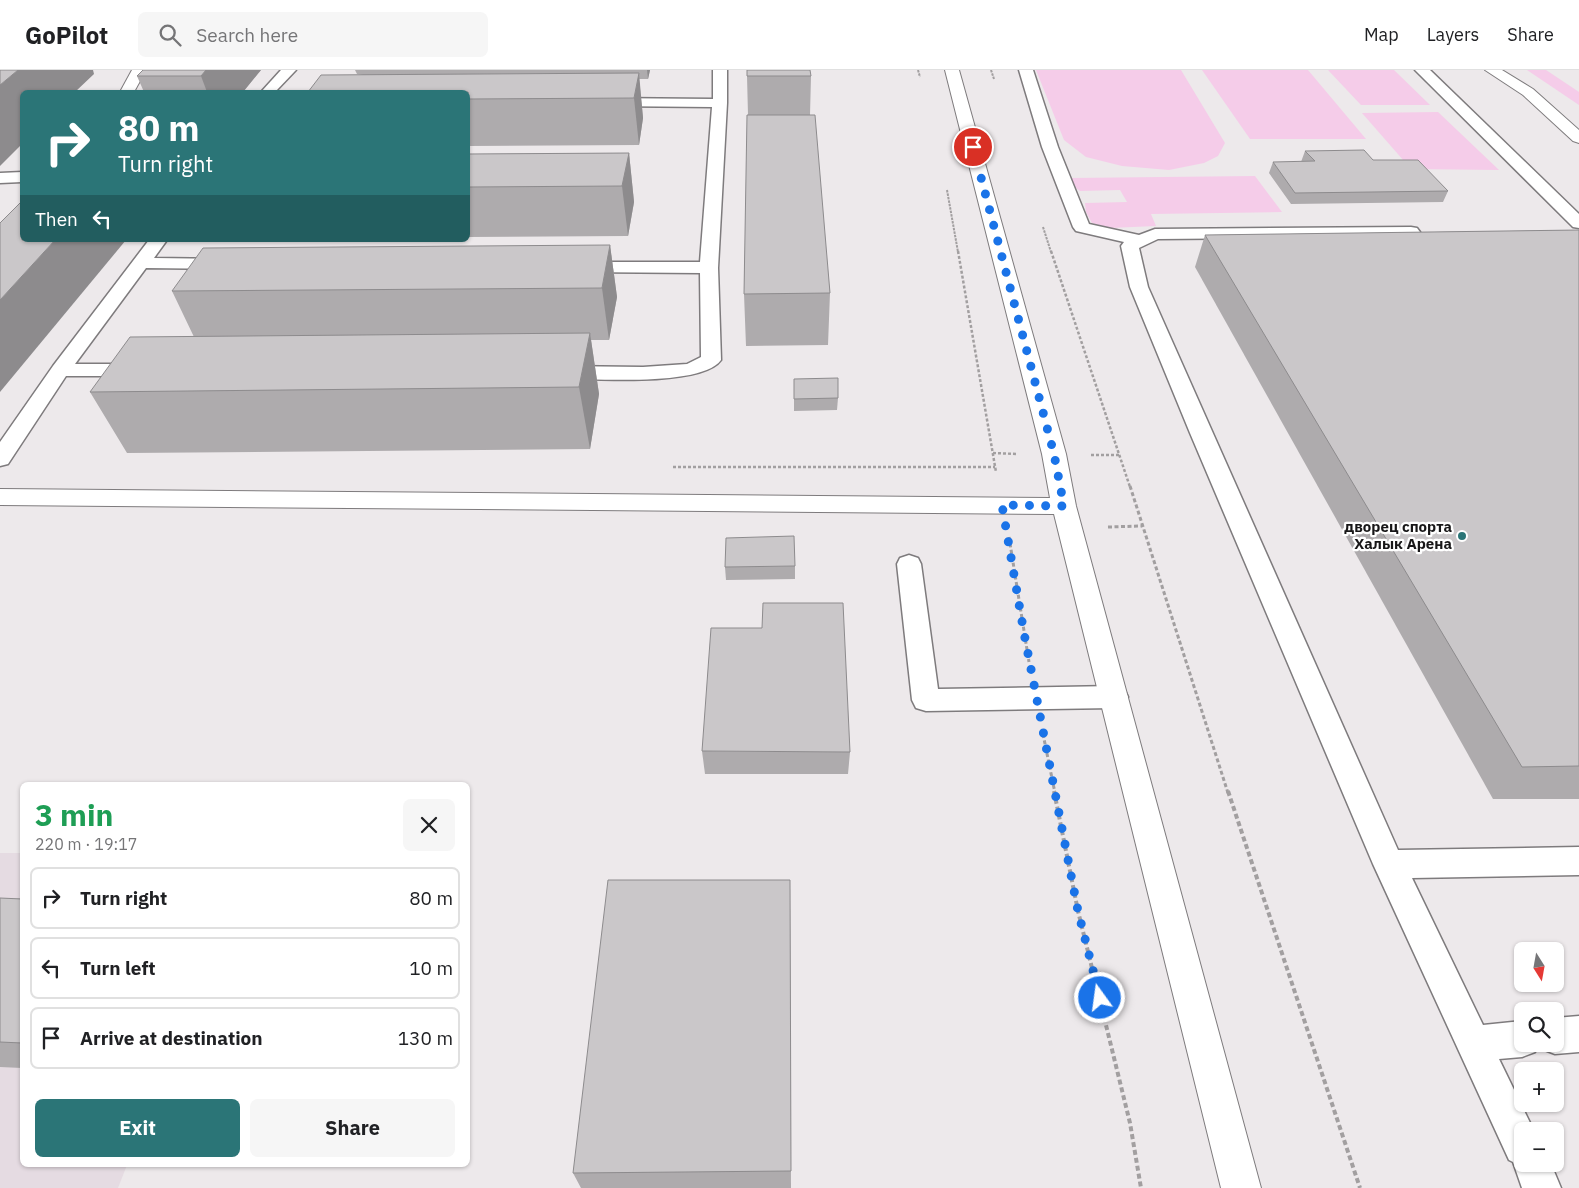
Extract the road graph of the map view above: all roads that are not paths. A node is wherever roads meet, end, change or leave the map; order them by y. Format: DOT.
graph roads {
  1 [pos="139,70"];
  2 [pos="289,70"];
  3 [pos="720,70"];
  4 [pos="952,70"];
  5 [pos="1026,70"];
  6 [pos="1422,70"];
  7 [pos="1492,70"];
  8 [pos="128,90"];
  9 [pos="270,90"];
  10 [pos="594,102"];
  11 [pos="720,102"];
  12 [pos="1579,138"];
  13 [pos="20,177"];
  14 [pos="0,178"];
  15 [pos="1576,230"];
  16 [pos="1431,232"];
  17 [pos="1141,241"];
  18 [pos="156,242"];
  19 [pos="140,264"];
  20 [pos="250,264"];
  21 [pos="560,267"];
  22 [pos="709,268"];
  23 [pos="60,370"];
  24 [pos="159,370"];
  25 [pos="544,372"];
  26 [pos="0,459"];
  27 [pos="0,497"];
  28 [pos="1064,506"];
  29 [pos="909,564"];
  30 [pos="1114,697"];
  31 [pos="1579,861"];
  32 [pos="1389,864"];
  33 [pos="1579,1034"];
  34 [pos="1564,1035"];
  35 [pos="1514,1040"];
  36 [pos="1474,1043"];
  37 [pos="1514,1130"];
  38 [pos="1534,1172"];
  39 [pos="1241,1188"];
  40 [pos="1542,1188"];
  1 -- 8 [label="street"];
  2 -- 9 [label="lane"];
  3 -- 11 [label="lane"];
  4 -- 28 [label="street"];
  5 -- 17 [label="lane"];
  6 -- 15 [label="lane"];
  7 -- 12 [label="street"];
  10 -- 11 [label="lane"];
  11 -- 22 [label="lane"];
  13 -- 14 [label="lane"];
  16 -- 17 [label="lane"];
  17 -- 32 [label="lane"];
  18 -- 19 [label="lane"];
  19 -- 20 [label="lane"];
  19 -- 23 [label="lane"];
  21 -- 22 [label="lane"];
  22 -- 25 [label="lane"];
  23 -- 24 [label="lane"];
  23 -- 26 [label="lane"];
  27 -- 28 [label="street"];
  28 -- 30 [label="street"];
  29 -- 30 [label="lane"];
  30 -- 39 [label="street"];
  31 -- 32 [label="lane"];
  32 -- 36 [label="lane"];
  33 -- 34 [label="lane"];
  35 -- 36 [label="lane"];
  36 -- 37 [label="lane"];
  38 -- 40 [label="lane"];
}
